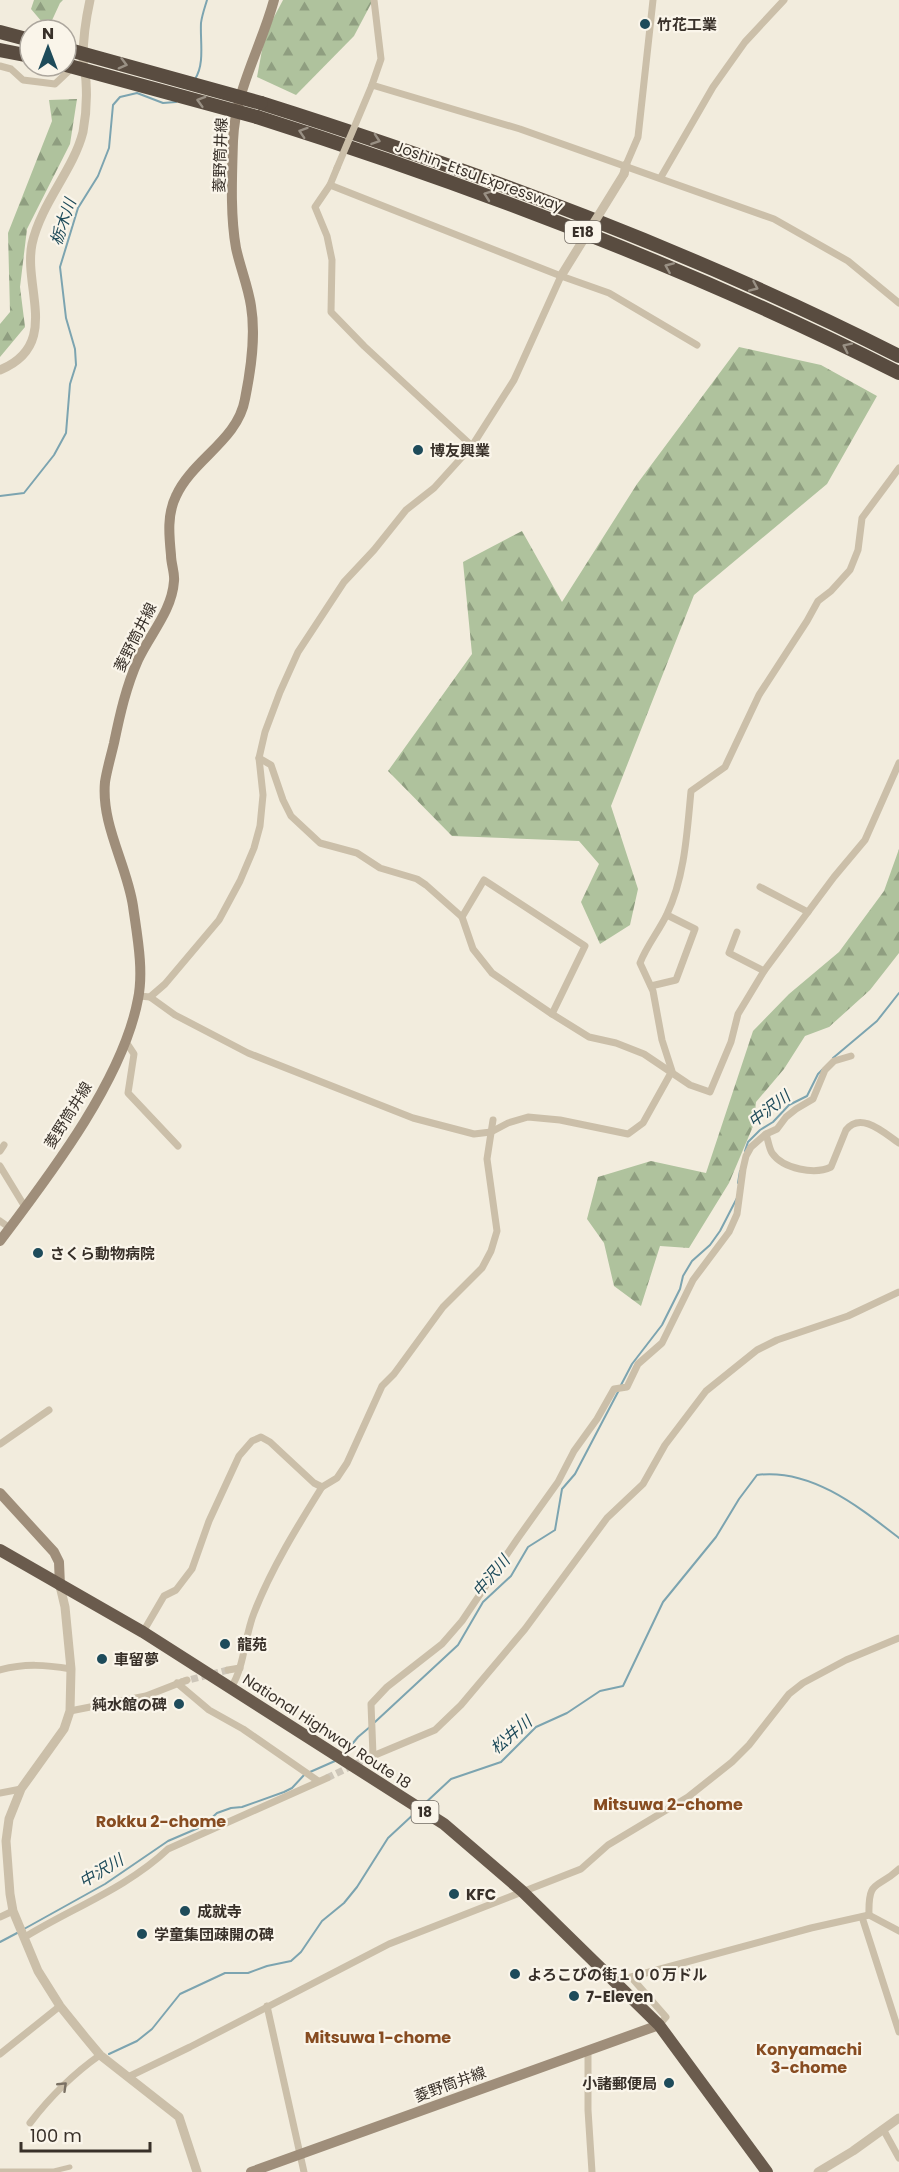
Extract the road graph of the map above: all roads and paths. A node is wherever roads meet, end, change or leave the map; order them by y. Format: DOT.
graph roads {
  1 [pos="90,0"];
  2 [pos="274,0"];
  3 [pos="374,0"];
  4 [pos="653,0"];
  5 [pos="784,0"];
  6 [pos="0,32"];
  7 [pos="18,37"];
  8 [pos="0,50"];
  9 [pos="78,52"];
  10 [pos="18,54"];
  11 [pos="83,59"];
  12 [pos="0,66"];
  13 [pos="78,68"];
  14 [pos="372,85"];
  15 [pos="625,170"];
  16 [pos="661,177"];
  17 [pos="330,185"];
  18 [pos="561,276"];
  19 [pos="899,303"];
  20 [pos="697,345"];
  21 [pos="899,356"];
  22 [pos="0,370"];
  23 [pos="899,373"];
  24 [pos="472,446"];
  25 [pos="899,468"];
  26 [pos="259,758"];
  27 [pos="899,763"];
  28 [pos="760,887"];
  29 [pos="808,912"];
  30 [pos="667,915"];
  31 [pos="462,918"];
  32 [pos="737,932"];
  33 [pos="764,971"];
  34 [pos="651,986"];
  35 [pos="145,997"];
  36 [pos="552,1014"];
  37 [pos="126,1042"];
  38 [pos="851,1056"];
  39 [pos="672,1071"];
  40 [pos="493,1120"];
  41 [pos="491,1132"];
  42 [pos="766,1134"];
  43 [pos="899,1143"];
  44 [pos="178,1146"];
  45 [pos="0,1166"];
  46 [pos="25,1207"];
  47 [pos="0,1221"];
  48 [pos="10,1228"];
  49 [pos="0,1241"];
  50 [pos="899,1292"];
  51 [pos="49,1410"];
  52 [pos="0,1444"];
  53 [pos="322,1487"];
  54 [pos="0,1493"];
  55 [pos="0,1550"];
  56 [pos="60,1586"];
  57 [pos="143,1632"];
  58 [pos="899,1638"];
  59 [pos="240,1668"];
  60 [pos="0,1670"];
  61 [pos="71,1670"];
  62 [pos="228,1670"];
  63 [pos="187,1680"];
  64 [pos="177,1683"];
  65 [pos="231,1688"];
  66 [pos="70,1711"];
  67 [pos="327,1778"];
  68 [pos="318,1781"];
  69 [pos="21,1789"];
  70 [pos="0,1793"];
  71 [pos="3,1843"];
  72 [pos="899,1869"];
  73 [pos="522,1891"];
  74 [pos="13,1911"];
  75 [pos="866,1916"];
  76 [pos="0,1917"];
  77 [pos="899,1931"];
  78 [pos="25,1937"];
  79 [pos="60,2006"];
  80 [pos="267,2006"];
  81 [pos="659,2025"];
  82 [pos="899,2032"];
  83 [pos="588,2051"];
  84 [pos="0,2054"];
  85 [pos="102,2056"];
  86 [pos="128,2077"];
  87 [pos="899,2118"];
  88 [pos="30,2123"];
  89 [pos="883,2129"];
  90 [pos="300,2155"];
  91 [pos="899,2158"];
  92 [pos="70,2166"];
  93 [pos="0,2171"];
  94 [pos="197,2172"];
  95 [pos="251,2172"];
  96 [pos="304,2172"];
  97 [pos="592,2172"];
  98 [pos="767,2172"];
  99 [pos="818,2172"];
  1 -- 11 [label="street"];
  2 -- 35 [label="main road, 菱野筒井線"];
  3 -- 14 [label="street"];
  4 -- 15 [label="street"];
  5 -- 16 [label="street"];
  6 -- 7 [label="highway"];
  8 -- 10 [label="highway"];
  9 -- 21 [label="highway, Joshin-Etsu Expressway / E18, one-way, bridge"];
  11 -- 12 [label="street"];
  11 -- 22 [label="street"];
  23 -- 13 [label="highway, Joshin-Etsu Expressway / E18, one-way, bridge"];
  14 -- 15 [label="street"];
  14 -- 17 [label="street, bridge"];
  15 -- 16 [label="street"];
  15 -- 18 [label="street, bridge"];
  16 -- 19 [label="street"];
  17 -- 18 [label="street"];
  17 -- 24 [label="street"];
  18 -- 20 [label="street"];
  18 -- 24 [label="street"];
  24 -- 26 [label="street"];
  25 -- 30 [label="street"];
  26 -- 31 [label="street"];
  26 -- 35 [label="street"];
  27 -- 29 [label="street"];
  28 -- 29 [label="street"];
  29 -- 33 [label="street"];
  30 -- 34 [label="street"];
  30 -- 34 [label="street"];
  31 -- 36 [label="street"];
  31 -- 36 [label="street"];
  32 -- 33 [label="street"];
  33 -- 39 [label="street"];
  34 -- 39 [label="street"];
  35 -- 37 [label="main road, 菱野筒井線"];
  35 -- 41 [label="street"];
  36 -- 39 [label="street"];
  37 -- 44 [label="street"];
  37 -- 46 [label="main road, 菱野筒井線"];
  38 -- 42 [label="street"];
  39 -- 41 [label="street"];
  40 -- 41 [label="street"];
  41 -- 53 [label="street"];
  42 -- 43 [label="street"];
  42 -- 50 [label="street"];
  45 -- 46 [label="street"];
  46 -- 48 [label="main road, 菱野筒井線"];
  47 -- 48 [label="street"];
  48 -- 49 [label="main road, 菱野筒井線"];
  51 -- 52 [label="street"];
  53 -- 57 [label="street"];
  53 -- 59 [label="street"];
  54 -- 56 [label="main road"];
  55 -- 56 [label="highway, National Highway Route 18 / 18"];
  56 -- 57 [label="highway, National Highway Route 18 / 18"];
  56 -- 61 [label="street"];
  57 -- 65 [label="highway, National Highway Route 18 / 18"];
  58 -- 73 [label="street"];
  59 -- 62 [label="street"];
  59 -- 65 [label="street"];
  60 -- 61 [label="street"];
  61 -- 66 [label="street"];
  63 -- 64 [label="street"];
  64 -- 66 [label="street"];
  64 -- 68 [label="street"];
  65 -- 73 [label="highway, National Highway Route 18 / 18"];
  66 -- 69 [label="street"];
  67 -- 68 [label="street"];
  68 -- 78 [label="street"];
  69 -- 70 [label="street"];
  69 -- 71 [label="street"];
  71 -- 74 [label="street"];
  72 -- 75 [label="street"];
  73 -- 80 [label="street"];
  73 -- 81 [label="highway, National Highway Route 18 / 18"];
  74 -- 76 [label="street"];
  74 -- 78 [label="street"];
  75 -- 77 [label="street"];
  75 -- 81 [label="street"];
  75 -- 82 [label="street"];
  78 -- 79 [label="street"];
  79 -- 84 [label="street"];
  79 -- 85 [label="street"];
  80 -- 86 [label="street"];
  80 -- 90 [label="street"];
  81 -- 83 [label="main road, 菱野筒井線"];
  81 -- 98 [label="highway, National Highway Route 18 / 18"];
  83 -- 90 [label="main road, 菱野筒井線"];
  83 -- 97 [label="street"];
  85 -- 86 [label="street"];
  88 -- 85 [label="street, one-way"];
  86 -- 94 [label="street"];
  87 -- 89 [label="street"];
  89 -- 91 [label="street"];
  89 -- 99 [label="street"];
  90 -- 95 [label="main road, 菱野筒井線"];
  90 -- 96 [label="street"];
  92 -- 93 [label="street"];
}
